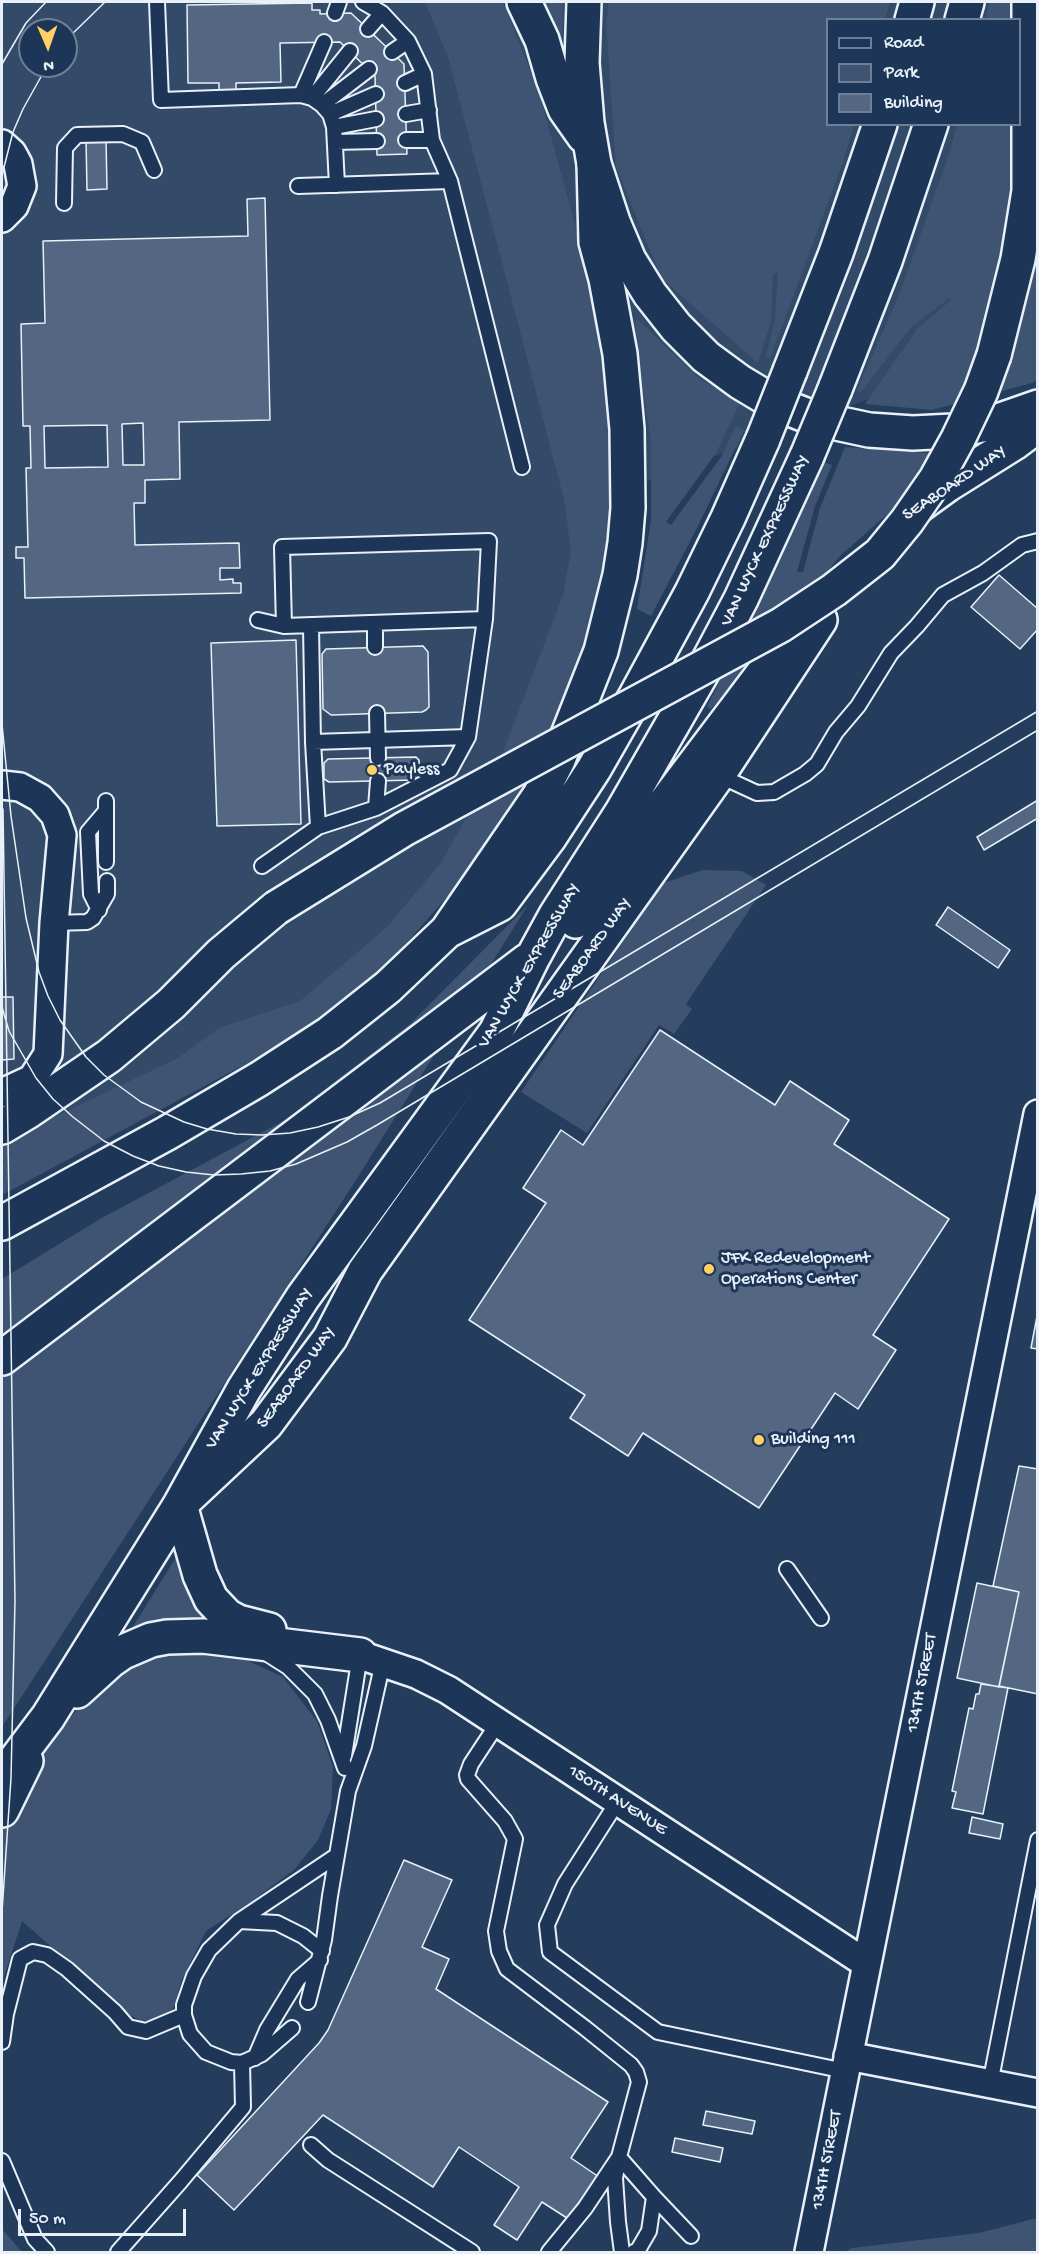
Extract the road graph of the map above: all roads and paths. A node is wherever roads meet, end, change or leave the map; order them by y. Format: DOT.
graph roads {
  1 [pos="157,2"];
  2 [pos="363,2"];
  3 [pos="524,2"];
  4 [pos="584,2"];
  5 [pos="917,2"];
  6 [pos="967,2"];
  7 [pos="1029,2"];
  8 [pos="382,13"];
  9 [pos="913,18"];
  10 [pos="963,18"];
  11 [pos="368,29"];
  12 [pos="408,41"];
  13 [pos="324,42"];
  14 [pos="350,51"];
  15 [pos="392,52"];
  16 [pos="369,69"];
  17 [pos="424,74"];
  18 [pos="405,83"];
  19 [pos="376,94"];
  20 [pos="320,108"];
  21 [pos="429,110"];
  22 [pos="406,114"];
  23 [pos="376,119"];
  24 [pos="879,126"];
  25 [pos="930,126"];
  26 [pos="406,140"];
  27 [pos="432,140"];
  28 [pos="377,141"];
  29 [pos="335,142"];
  30 [pos="2,143"];
  31 [pos="592,153"];
  32 [pos="154,170"];
  33 [pos="450,181"];
  34 [pos="337,185"];
  35 [pos="298,186"];
  36 [pos="64,203"];
  37 [pos="2,218"];
  38 [pos="1038,407"];
  39 [pos="1038,425"];
  40 [pos="522,467"];
  41 [pos="889,530"];
  42 [pos="1038,541"];
  43 [pos="258,620"];
  44 [pos="485,620"];
  45 [pos="375,625"];
  46 [pos="311,626"];
  47 [pos="284,627"];
  48 [pos="375,647"];
  49 [pos="377,713"];
  50 [pos="468,737"];
  51 [pos="377,740"];
  52 [pos="313,742"];
  53 [pos="378,758"];
  54 [pos="718,775"];
  55 [pos="378,780"];
  56 [pos="2,785"];
  57 [pos="376,808"];
  58 [pos="318,827"];
  59 [pos="106,862"];
  60 [pos="262,866"];
  61 [pos="107,882"];
  62 [pos="99,910"];
  63 [pos="54,923"];
  64 [pos="447,931"];
  65 [pos="533,957"];
  66 [pos="496,1032"];
  67 [pos="2,1093"];
  68 [pos="1038,1114"];
  69 [pos="2,1127"];
  70 [pos="2,1223"];
  71 [pos="2,1358"];
  72 [pos="180,1505"];
  73 [pos="787,1569"];
  74 [pos="822,1618"];
  75 [pos="234,1640"];
  76 [pos="372,1659"];
  77 [pos="48,1718"];
  78 [pos="498,1723"];
  79 [pos="345,1768"];
  80 [pos="2,1778"];
  81 [pos="348,1791"];
  82 [pos="618,1802"];
  83 [pos="2,1810"];
  84 [pos="1038,1840"];
  85 [pos="336,1856"];
  86 [pos="239,1921"];
  87 [pos="321,1955"];
  88 [pos="867,1964"];
  89 [pos="308,2002"];
  90 [pos="184,2015"];
  91 [pos="292,2028"];
  92 [pos="2,2042"];
  93 [pos="249,2061"];
  94 [pos="847,2064"];
  95 [pos="990,2084"];
  96 [pos="1038,2093"];
  97 [pos="311,2145"];
  98 [pos="619,2157"];
  99 [pos="2,2161"];
  100 [pos="654,2197"];
  101 [pos="691,2236"];
  102 [pos="47,2253"];
  103 [pos="118,2253"];
  104 [pos="472,2253"];
  105 [pos="549,2253"];
  106 [pos="622,2253"];
  107 [pos="633,2253"];
  108 [pos="809,2253"];
  1 -- 20 [label="lane"];
  2 -- 8 [label="lane"];
  3 -- 31 [label="main road"];
  4 -- 31 [label="main road"];
  5 -- 9 [label="main road"];
  6 -- 10 [label="main road"];
  7 -- 69 [label="main road, bridge"];
  8 -- 11 [label="lane"];
  8 -- 12 [label="lane"];
  12 -- 15 [label="lane"];
  12 -- 17 [label="lane"];
  13 -- 20 [label="lane"];
  14 -- 20 [label="lane"];
  16 -- 20 [label="lane"];
  17 -- 18 [label="lane"];
  17 -- 21 [label="lane"];
  19 -- 20 [label="lane"];
  20 -- 23 [label="lane"];
  20 -- 29 [label="lane"];
  21 -- 22 [label="lane"];
  21 -- 27 [label="lane"];
  24 -- 64 [label="main road, bridge"];
  25 -- 65 [label="main road, VAN WYCK EXPRESSWAY, bridge"];
  26 -- 27 [label="lane"];
  27 -- 33 [label="lane"];
  28 -- 29 [label="lane"];
  29 -- 34 [label="lane"];
  30 -- 37 [label="street"];
  31 -- 38 [label="main road"];
  31 -- 64 [label="main road"];
  32 -- 36 [label="lane"];
  33 -- 34 [label="lane"];
  33 -- 40 [label="lane"];
  34 -- 35 [label="lane"];
  39 -- 41 [label="main road, SEABOARD WAY"];
  41 -- 54 [label="main road, SEABOARD WAY"];
  41 -- 66 [label="main road"];
  42 -- 54 [label="lane"];
  43 -- 47 [label="lane"];
  44 -- 45 [label="lane"];
  44 -- 47 [label="lane"];
  44 -- 50 [label="lane"];
  45 -- 46 [label="lane"];
  45 -- 48 [label="lane"];
  46 -- 47 [label="lane"];
  46 -- 52 [label="lane"];
  49 -- 51 [label="lane"];
  50 -- 51 [label="lane"];
  50 -- 57 [label="lane"];
  51 -- 52 [label="lane"];
  51 -- 53 [label="lane"];
  52 -- 58 [label="lane"];
  54 -- 72 [label="main road, SEABOARD WAY"];
  55 -- 57 [label="lane"];
  56 -- 63 [label="street"];
  57 -- 58 [label="lane"];
  58 -- 60 [label="lane"];
  59 -- 62 [label="lane"];
  61 -- 62 [label="lane"];
  62 -- 63 [label="lane"];
  63 -- 67 [label="street"];
  64 -- 70 [label="main road"];
  65 -- 66 [label="main road, VAN WYCK EXPRESSWAY"];
  65 -- 71 [label="main road"];
  66 -- 72 [label="main road, VAN WYCK EXPRESSWAY"];
  68 -- 88 [label="street, 134TH STREET"];
  72 -- 76 [label="main road"];
  72 -- 77 [label="main road, VAN WYCK EXPRESSWAY"];
  73 -- 74 [label="lane"];
  75 -- 76 [label="main road"];
  75 -- 77 [label="main road"];
  75 -- 79 [label="lane"];
  76 -- 78 [label="street, 150TH AVENUE"];
  76 -- 79 [label="lane"];
  76 -- 81 [label="lane"];
  77 -- 80 [label="main road, VAN WYCK EXPRESSWAY"];
  77 -- 83 [label="main road"];
  78 -- 82 [label="street, 150TH AVENUE"];
  78 -- 98 [label="lane"];
  79 -- 81 [label="lane"];
  81 -- 85 [label="lane"];
  82 -- 88 [label="street, 150TH AVENUE"];
  82 -- 94 [label="lane"];
  84 -- 95 [label="lane"];
  85 -- 86 [label="lane"];
  85 -- 87 [label="lane"];
  86 -- 87 [label="lane"];
  86 -- 90 [label="lane"];
  87 -- 89 [label="lane"];
  87 -- 93 [label="lane"];
  88 -- 94 [label="street, 134TH STREET"];
  90 -- 92 [label="lane"];
  90 -- 93 [label="lane"];
  91 -- 93 [label="lane"];
  93 -- 103 [label="lane"];
  94 -- 95 [label="street"];
  94 -- 108 [label="street, 134TH STREET"];
  95 -- 96 [label="street"];
  97 -- 104 [label="lane"];
  98 -- 100 [label="lane"];
  98 -- 105 [label="lane"];
  98 -- 106 [label="lane"];
  99 -- 102 [label="lane"];
  100 -- 101 [label="lane"];
  100 -- 107 [label="lane"];
}
